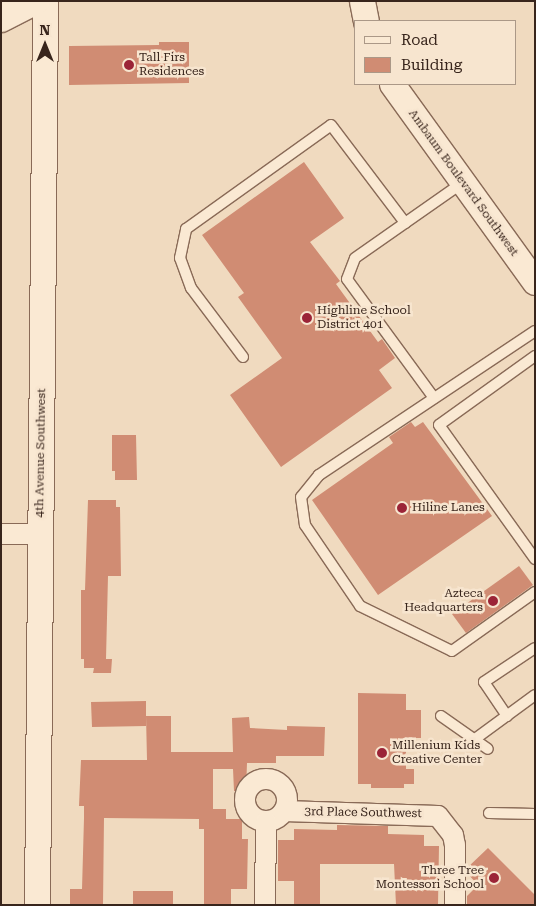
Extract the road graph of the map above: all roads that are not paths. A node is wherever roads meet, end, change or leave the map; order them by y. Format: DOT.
graph roads {
  1 [pos="35,1"];
  2 [pos="45,1"];
  3 [pos="362,1"];
  4 [pos="1,18"];
  5 [pos="366,20"];
  6 [pos="393,85"];
  7 [pos="462,183"];
  8 [pos="405,223"];
  9 [pos="532,272"];
  10 [pos="535,331"];
  11 [pos="535,356"];
  12 [pos="243,357"];
  13 [pos="434,398"];
  14 [pos="1,534"];
  15 [pos="40,534"];
  16 [pos="535,559"];
  17 [pos="535,592"];
  18 [pos="535,648"];
  19 [pos="535,695"];
  20 [pos="442,716"];
  21 [pos="506,716"];
  22 [pos="474,739"];
  23 [pos="488,749"];
  24 [pos="284,811"];
  25 [pos="489,813"];
  26 [pos="535,814"];
  27 [pos="266,822"];
  28 [pos="37,905"];
  29 [pos="265,905"];
  30 [pos="455,905"];
  1 -- 4 [label="main road"];
  2 -- 15 [label="street, 4th Avenue Southwest"];
  3 -- 5 [label="street"];
  6 -- 7 [label="street, Ambaum Boulevard Southwest"];
  7 -- 8 [label="lane"];
  7 -- 9 [label="street, Ambaum Boulevard Southwest"];
  8 -- 12 [label="lane"];
  8 -- 13 [label="lane"];
  10 -- 13 [label="lane"];
  11 -- 16 [label="lane"];
  13 -- 17 [label="lane"];
  14 -- 15 [label="street"];
  15 -- 28 [label="street, 4th Avenue Southwest"];
  18 -- 21 [label="lane"];
  19 -- 21 [label="lane"];
  20 -- 22 [label="lane"];
  21 -- 22 [label="lane"];
  22 -- 23 [label="lane"];
  24 -- 27 [label="street"];
  24 -- 27 [label="street, 3rd Place Southwest"];
  24 -- 30 [label="street, 3rd Place Southwest"];
  25 -- 26 [label="lane"];
  27 -- 29 [label="street"];
}
